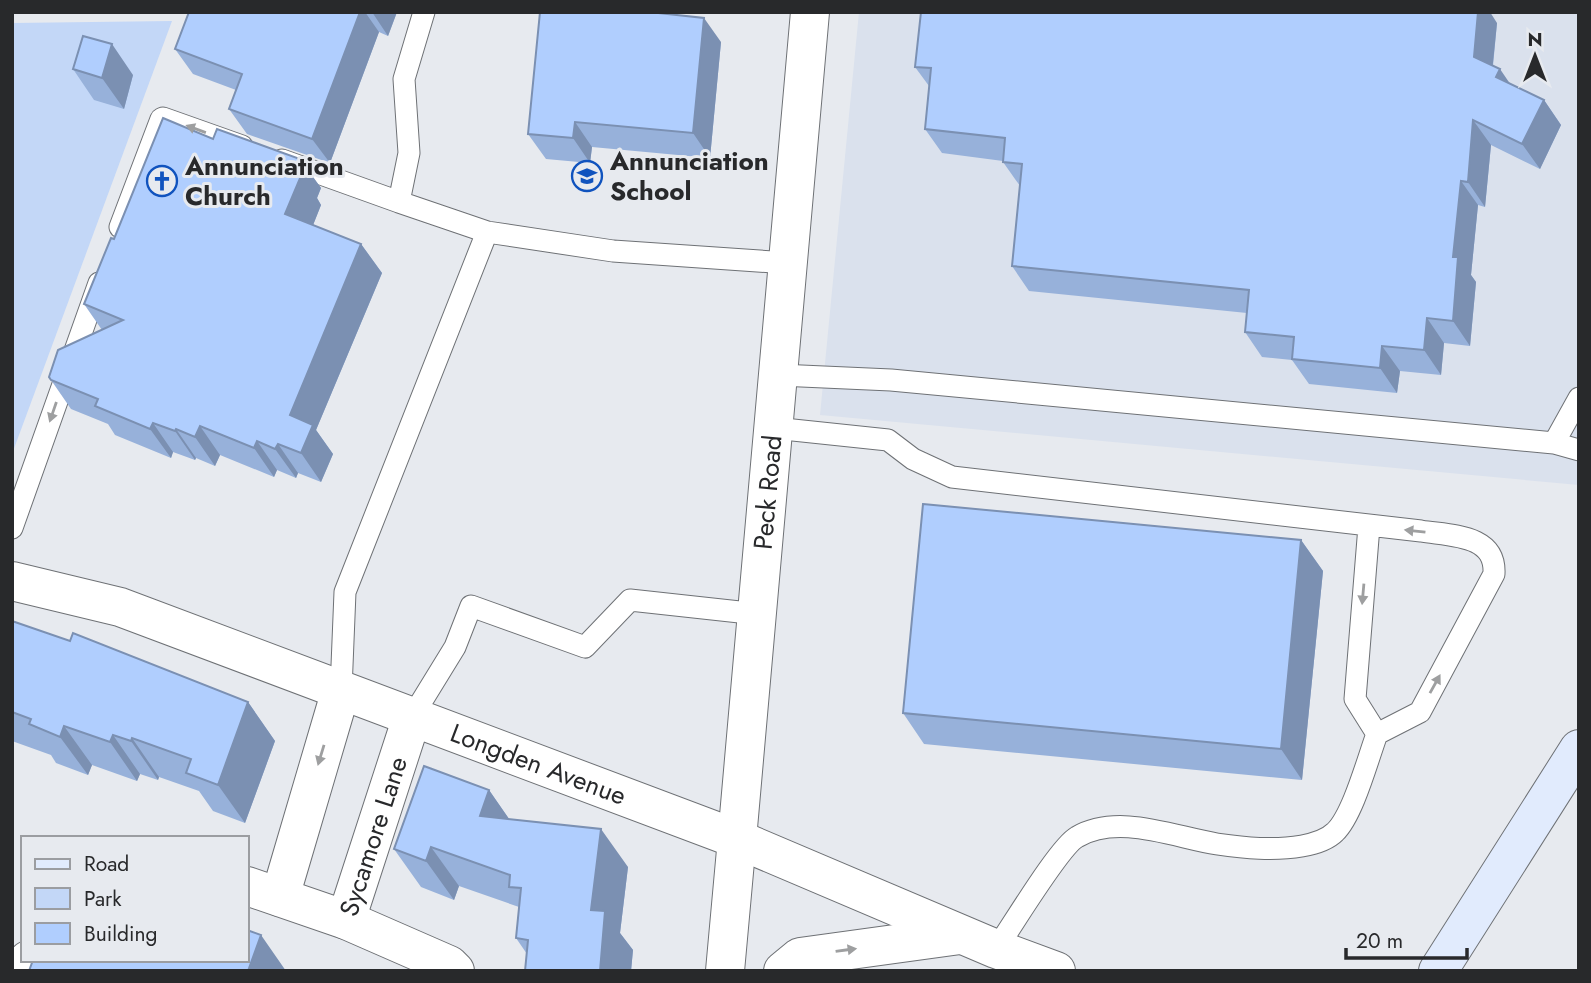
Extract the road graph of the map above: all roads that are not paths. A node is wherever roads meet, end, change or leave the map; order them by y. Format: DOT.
graph roads {
  1 [pos="424,12"];
  2 [pos="810,12"];
  3 [pos="399,202"];
  4 [pos="487,232"];
  5 [pos="788,263"];
  6 [pos="779,375"];
  7 [pos="1579,398"];
  8 [pos="774,428"];
  9 [pos="1554,443"];
  10 [pos="1579,450"];
  11 [pos="1369,526"];
  12 [pos="12,527"];
  13 [pos="12,581"];
  14 [pos="758,614"];
  15 [pos="341,690"];
  16 [pos="412,717"];
  17 [pos="1377,734"];
  18 [pos="1579,749"];
  19 [pos="737,839"];
  20 [pos="263,891"];
  21 [pos="346,920"];
  22 [pos="962,935"];
  23 [pos="996,949"];
  24 [pos="455,971"];
  25 [pos="725,971"];
  26 [pos="783,971"];
  27 [pos="1056,971"];
  28 [pos="1438,971"];
  1 -- 3 [label="lane"];
  2 -- 5 [label="street, Peck Road"];
  3 -- 4 [label="lane"];
  3 -- 12 [label="lane, one-way"];
  4 -- 5 [label="lane"];
  4 -- 15 [label="lane"];
  5 -- 6 [label="street, Peck Road"];
  6 -- 8 [label="street, Peck Road"];
  6 -- 9 [label="lane"];
  7 -- 9 [label="lane"];
  8 -- 11 [label="lane"];
  8 -- 14 [label="street, Peck Road"];
  9 -- 10 [label="lane"];
  11 -- 17 [label="lane, one-way"];
  17 -- 11 [label="lane, one-way"];
  13 -- 15 [label="street, Longden Avenue"];
  14 -- 16 [label="lane"];
  14 -- 19 [label="street, Peck Road"];
  15 -- 16 [label="street, Longden Avenue"];
  15 -- 20 [label="street, one-way"];
  16 -- 19 [label="street, Longden Avenue"];
  16 -- 21 [label="street, Sycamore Lane"];
  17 -- 23 [label="lane"];
  18 -- 28 [label="main road"];
  19 -- 22 [label="street, Longden Avenue"];
  19 -- 25 [label="street, Peck Road"];
  20 -- 21 [label="street"];
  21 -- 24 [label="street, Sycamore Lane"];
  22 -- 23 [label="street, Longden Avenue"];
  26 -- 22 [label="street, one-way"];
  23 -- 27 [label="street, Longden Avenue"];
}
